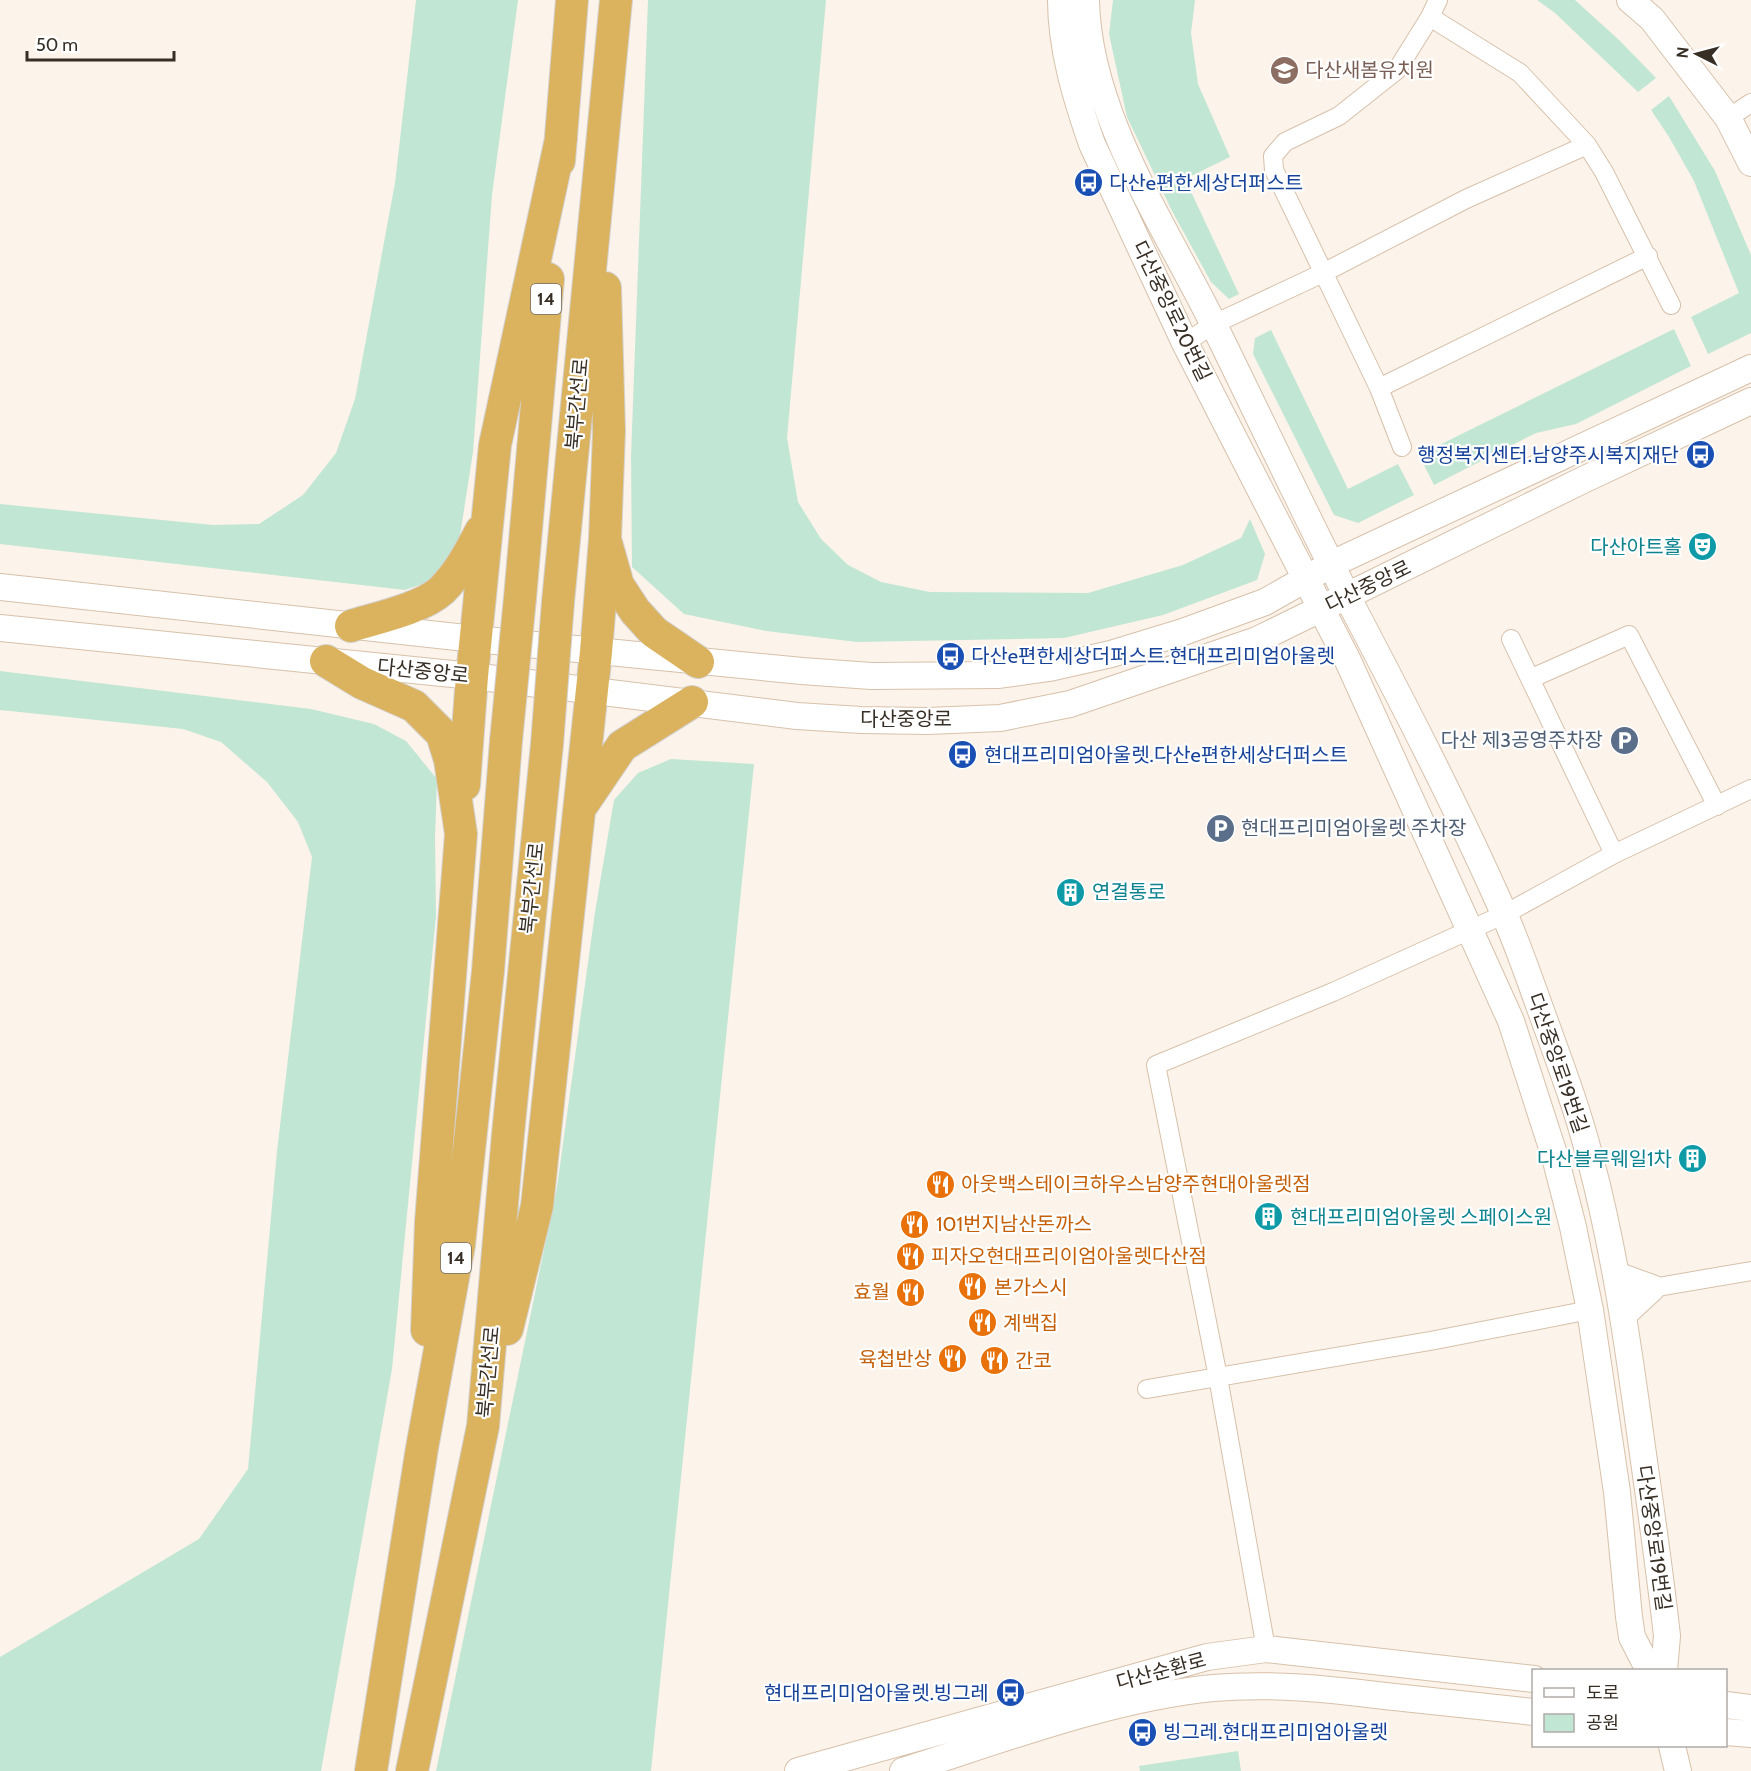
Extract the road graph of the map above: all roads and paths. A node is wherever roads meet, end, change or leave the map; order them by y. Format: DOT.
graph roads {
  1 [pos="572,0"];
  2 [pos="616,0"];
  3 [pos="1061,0"];
  4 [pos="1086,0"];
  5 [pos="1438,0"];
  6 [pos="1630,0"];
  7 [pos="1430,17"];
  8 [pos="1751,103"];
  9 [pos="1728,118"];
  10 [pos="561,139"];
  11 [pos="1587,145"];
  12 [pos="601,155"];
  13 [pos="1751,164"];
  14 [pos="1648,256"];
  15 [pos="1323,273"];
  16 [pos="1671,305"];
  17 [pos="1214,324"];
  18 [pos="1185,343"];
  19 [pos="1751,368"];
  20 [pos="1379,388"];
  21 [pos="1751,401"];
  22 [pos="1402,447"];
  23 [pos="488,520"];
  24 [pos="605,539"];
  25 [pos="1332,564"];
  26 [pos="1306,579"];
  27 [pos="0,587"];
  28 [pos="1348,597"];
  29 [pos="1322,609"];
  30 [pos="351,626"];
  31 [pos="0,628"];
  32 [pos="476,639"];
  33 [pos="1511,639"];
  34 [pos="596,652"];
  35 [pos="326,661"];
  36 [pos="699,662"];
  37 [pos="472,676"];
  38 [pos="1532,678"];
  39 [pos="592,690"];
  40 [pos="692,702"];
  41 [pos="1751,789"];
  42 [pos="1717,806"];
  43 [pos="579,811"];
  44 [pos="461,834"];
  45 [pos="1614,854"];
  46 [pos="1504,914"];
  47 [pos="1470,929"];
  48 [pos="1751,1271"];
  49 [pos="1616,1275"];
  50 [pos="1652,1288"];
  51 [pos="1590,1310"];
  52 [pos="1623,1315"];
  53 [pos="1218,1377"];
  54 [pos="1147,1389"];
  55 [pos="483,1426"];
  56 [pos="422,1448"];
  57 [pos="1266,1649"];
  58 [pos="1648,1669"];
  59 [pos="1664,1669"];
  60 [pos="1532,1679"];
  61 [pos="1727,1705"];
  62 [pos="1751,1708"];
  63 [pos="1532,1712"];
  64 [pos="1727,1732"];
  65 [pos="1751,1734"];
  66 [pos="1672,1747"];
  67 [pos="372,1771"];
  68 [pos="411,1771"];
  69 [pos="798,1771"];
  70 [pos="903,1771"];
  71 [pos="1678,1771"];
  1 -- 10 [label="highway, 북부간선로 / 14"];
  2 -- 12 [label="highway, 북부간선로 / 14"];
  3 -- 18 [label="street, 다산중앙로20번길"];
  4 -- 17 [label="street, 다산중앙로20번길"];
  5 -- 7 [label="street"];
  6 -- 9 [label="street"];
  7 -- 11 [label="street"];
  7 -- 15 [label="street"];
  8 -- 9 [label="street"];
  9 -- 13 [label="street"];
  10 -- 23 [label="highway"];
  10 -- 56 [label="highway, 북부간선로 / 14, bridge"];
  11 -- 14 [label="street"];
  11 -- 15 [label="street"];
  12 -- 24 [label="highway"];
  12 -- 55 [label="highway, 북부간선로 / 14, bridge"];
  14 -- 16 [label="street"];
  14 -- 20 [label="street"];
  15 -- 17 [label="street"];
  15 -- 20 [label="street"];
  17 -- 18 [label="street"];
  17 -- 25 [label="street, 다산중앙로20번길"];
  18 -- 26 [label="street, 다산중앙로20번길"];
  19 -- 25 [label="street, 다산중앙로"];
  20 -- 22 [label="street"];
  21 -- 28 [label="street, 다산중앙로"];
  23 -- 30 [label="highway"];
  23 -- 32 [label="highway"];
  24 -- 34 [label="highway"];
  24 -- 36 [label="highway"];
  25 -- 26 [label="street, 다산중앙로"];
  25 -- 28 [label="street, 다산중앙로20번길"];
  26 -- 29 [label="street, 다산중앙로20번길"];
  26 -- 36 [label="street, 다산중앙로"];
  27 -- 30 [label="street, 다산중앙로"];
  28 -- 29 [label="street, 다산중앙로"];
  28 -- 46 [label="street, 다산중앙로19번길"];
  29 -- 40 [label="street, 다산중앙로"];
  29 -- 47 [label="street, 다산중앙로19번길"];
  30 -- 32 [label="street, 다산중앙로"];
  31 -- 35 [label="street, 다산중앙로"];
  32 -- 34 [label="street, 다산중앙로"];
  32 -- 37 [label="highway"];
  33 -- 38 [label="street"];
  34 -- 36 [label="street, 다산중앙로"];
  34 -- 39 [label="highway"];
  35 -- 37 [label="street, 다산중앙로"];
  35 -- 44 [label="highway"];
  37 -- 39 [label="street, 다산중앙로"];
  37 -- 44 [label="highway"];
  38 -- 42 [label="street"];
  38 -- 45 [label="street"];
  39 -- 40 [label="street, 다산중앙로"];
  39 -- 43 [label="highway"];
  40 -- 43 [label="highway"];
  41 -- 42 [label="street"];
  42 -- 45 [label="street"];
  43 -- 55 [label="highway"];
  44 -- 56 [label="highway"];
  45 -- 46 [label="street"];
  46 -- 47 [label="street"];
  46 -- 49 [label="street, 다산중앙로19번길"];
  47 -- 51 [label="street, 다산중앙로19번길"];
  47 -- 53 [label="street"];
  48 -- 50 [label="street"];
  49 -- 50 [label="street"];
  49 -- 52 [label="street, 다산중앙로19번길"];
  50 -- 52 [label="street"];
  51 -- 53 [label="street"];
  51 -- 58 [label="street, 다산중앙로19번길"];
  52 -- 59 [label="street, 다산중앙로19번길"];
  53 -- 54 [label="street"];
  53 -- 57 [label="street"];
  55 -- 68 [label="highway, 북부간선로 / 14"];
  56 -- 67 [label="highway, 북부간선로 / 14"];
  57 -- 60 [label="street, 다산순환로"];
  57 -- 69 [label="street, 다산순환로"];
  61 -- 62 [label="street"];
  63 -- 70 [label="street, 다산순환로"];
  64 -- 65 [label="street"];
  66 -- 71 [label="street"];
}
